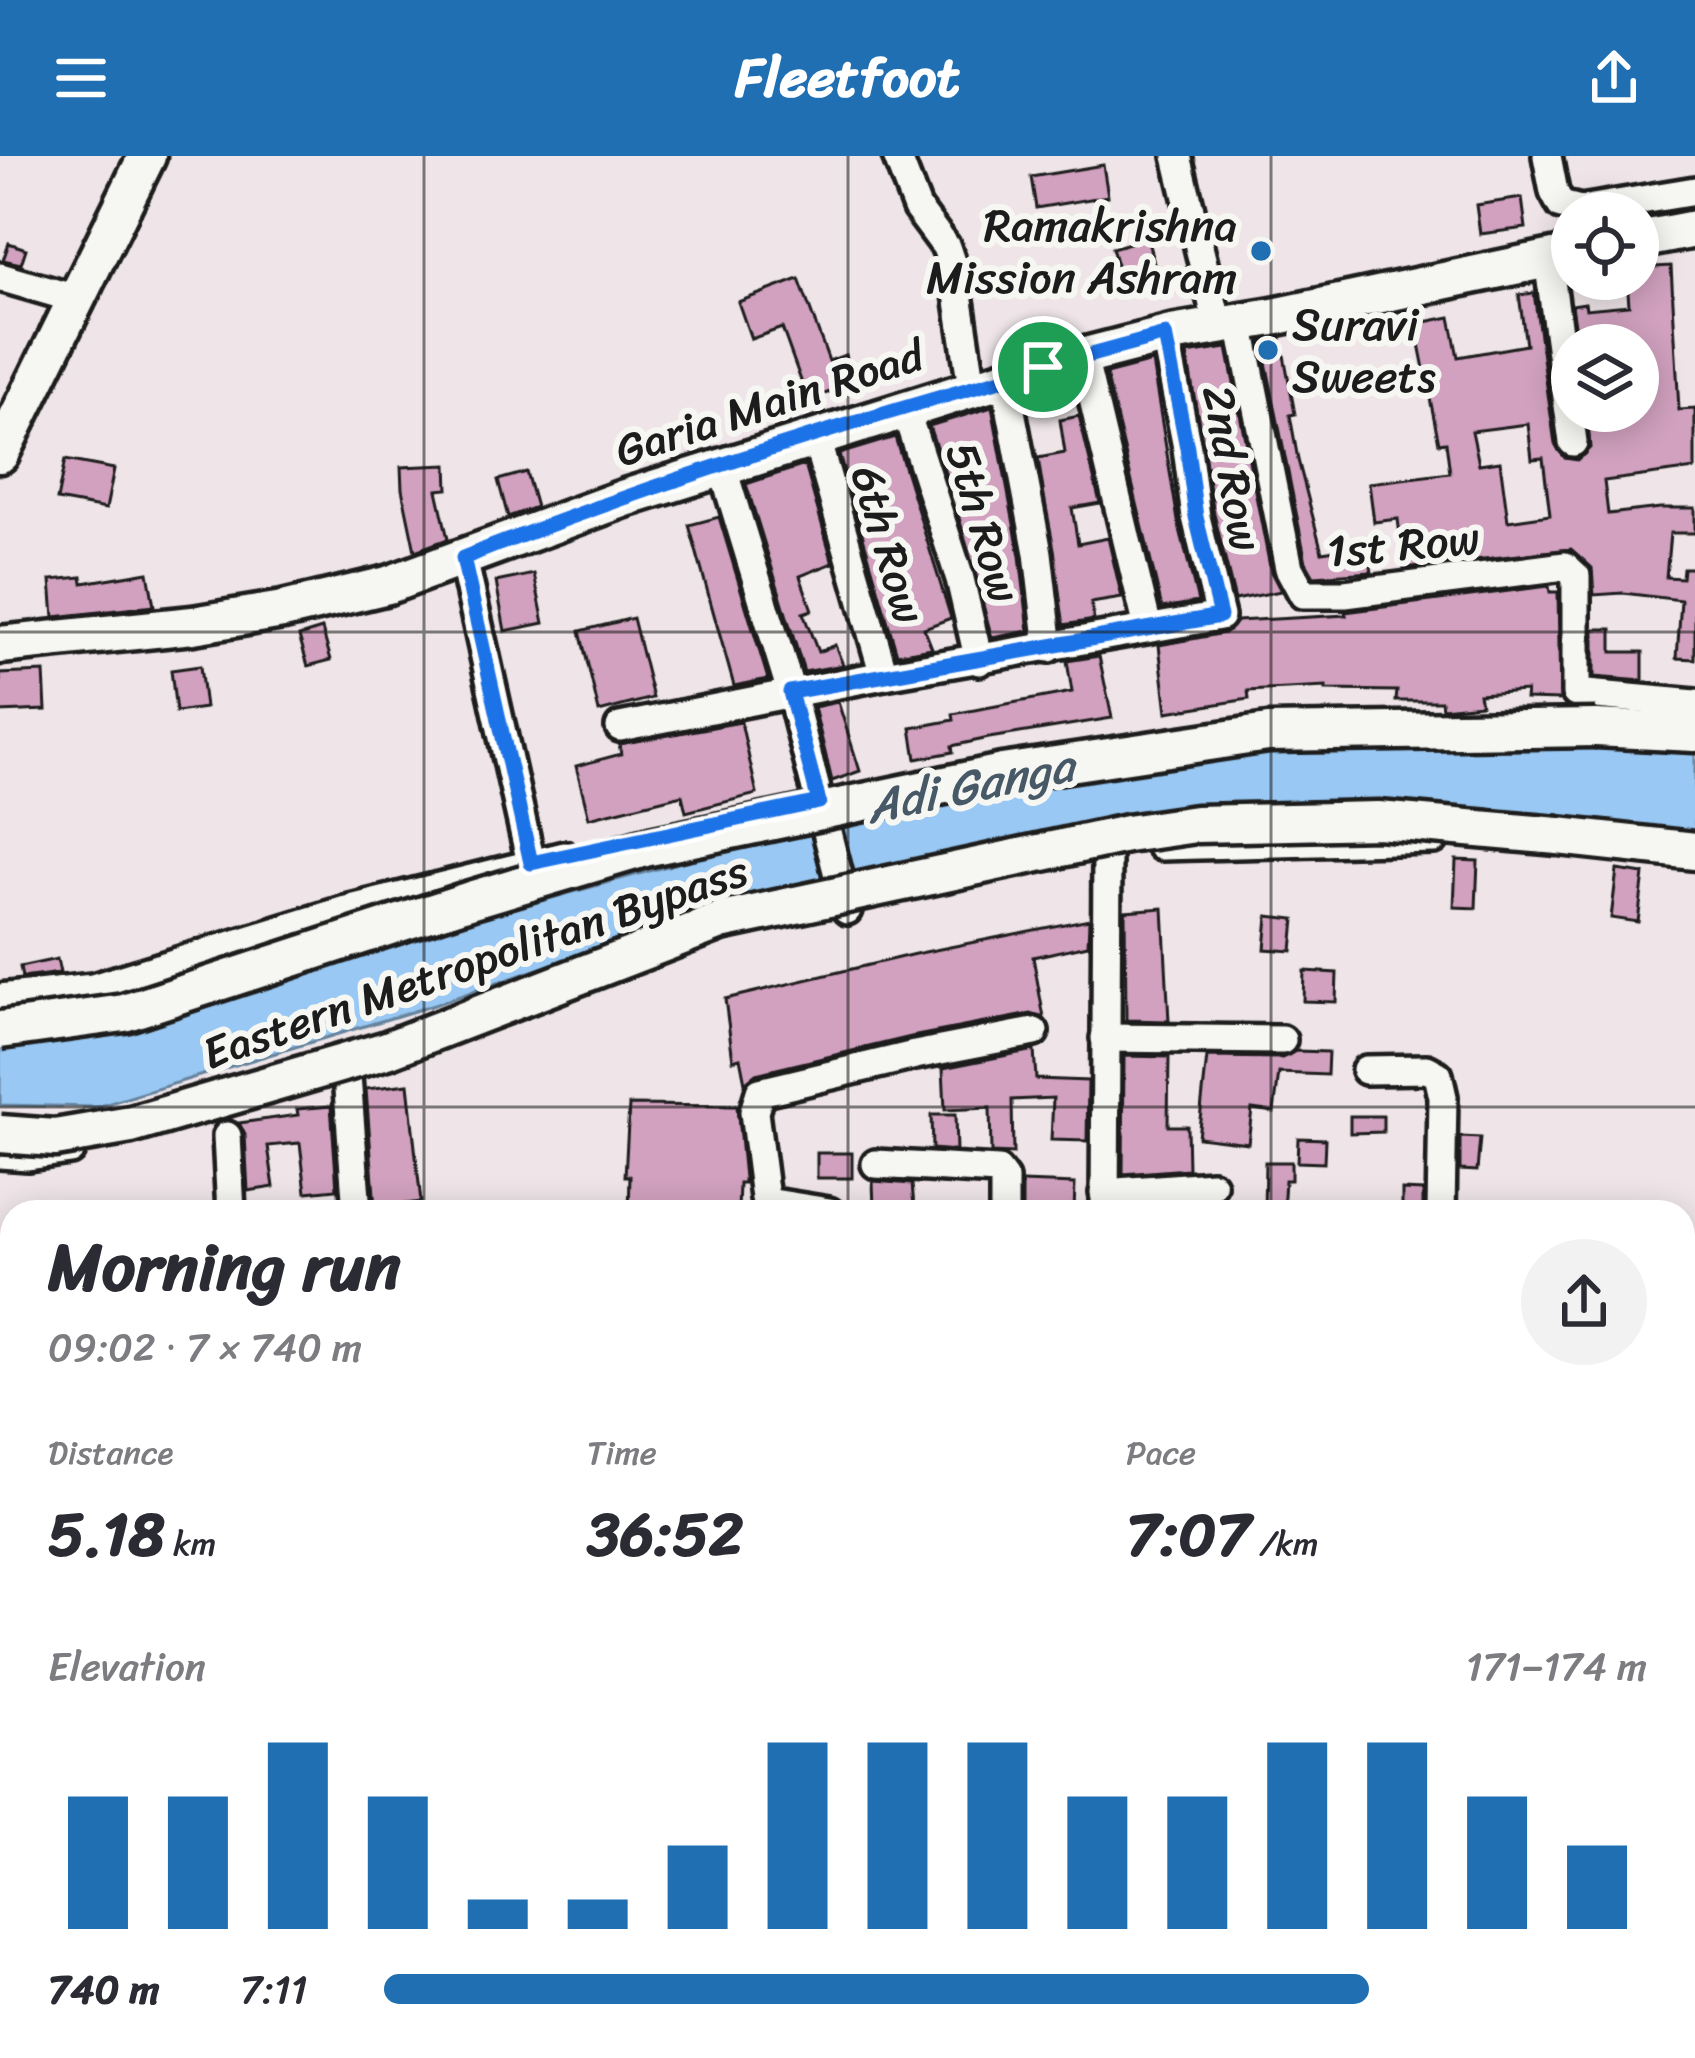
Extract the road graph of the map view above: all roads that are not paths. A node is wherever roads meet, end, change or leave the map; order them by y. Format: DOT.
graph roads {
  1 [pos="147,156"];
  2 [pos="897,156"];
  3 [pos="1177,156"];
  4 [pos="1547,156"];
  5 [pos="1695,191"];
  6 [pos="1695,229"];
  7 [pos="1659,236"];
  8 [pos="1551,258"];
  9 [pos="0,277"];
  10 [pos="76,299"];
  11 [pos="1563,300"];
  12 [pos="1229,324"];
  13 [pos="1165,335"];
  14 [pos="1083,357"];
  15 [pos="989,383"];
  16 [pos="905,409"];
  17 [pos="815,435"];
  18 [pos="1573,442"];
  19 [pos="0,454"];
  20 [pos="722,466"];
  21 [pos="463,558"];
  22 [pos="1148,628"];
  23 [pos="0,645"];
  24 [pos="1049,648"];
  25 [pos="979,661"];
  26 [pos="884,675"];
  27 [pos="790,692"];
  28 [pos="1695,704"];
  29 [pos="620,727"];
  30 [pos="1632,730"];
  31 [pos="1695,733"];
  32 [pos="819,802"];
  33 [pos="1558,836"];
  34 [pos="1695,851"];
  35 [pos="1107,854"];
  36 [pos="531,863"];
  37 [pos="847,910"];
  38 [pos="0,998"];
  39 [pos="0,1030"];
  40 [pos="1034,1032"];
  41 [pos="1105,1038"];
  42 [pos="1282,1040"];
  43 [pos="1366,1070"];
  44 [pos="347,1076"];
  45 [pos="0,1135"];
  46 [pos="227,1136"];
  47 [pos="0,1154"];
  48 [pos="876,1164"];
  49 [pos="1212,1185"];
  50 [pos="230,1200"];
  51 [pos="356,1200"];
  52 [pos="767,1200"];
  53 [pos="1004,1200"];
  54 [pos="1104,1200"];
  55 [pos="1122,1200"];
  56 [pos="1441,1200"];
  1 -- 10 [label="main road"];
  2 -- 15 [label="street"];
  3 -- 12 [label="street"];
  4 -- 5 [label="street"];
  6 -- 7 [label="main road"];
  8 -- 12 [label="main road, Garia Main Road"];
  9 -- 10 [label="street"];
  10 -- 19 [label="main road"];
  11 -- 18 [label="street"];
  12 -- 13 [label="main road, Garia Main Road"];
  12 -- 28 [label="street, 1st Row"];
  13 -- 14 [label="main road, Garia Main Road"];
  13 -- 22 [label="street, 2nd Row"];
  14 -- 15 [label="main road, Garia Main Road"];
  14 -- 22 [label="street"];
  15 -- 16 [label="main road, Garia Main Road"];
  15 -- 24 [label="street"];
  16 -- 17 [label="main road, Garia Main Road"];
  16 -- 25 [label="street, 5th Row"];
  17 -- 20 [label="main road, Garia Main Road"];
  17 -- 26 [label="street, 6th Row"];
  20 -- 21 [label="main road, Garia Main Road"];
  20 -- 27 [label="street"];
  21 -- 23 [label="main road, Garia Main Road"];
  21 -- 36 [label="street"];
  22 -- 24 [label="street"];
  24 -- 25 [label="street"];
  25 -- 26 [label="street"];
  26 -- 27 [label="street"];
  27 -- 29 [label="street"];
  27 -- 32 [label="street"];
  30 -- 31 [label="main road, Eastern Metropolitan Bypass"];
  30 -- 32 [label="street"];
  30 -- 39 [label="main road, Eastern Metropolitan Bypass, bridge"];
  32 -- 36 [label="street"];
  32 -- 37 [label="street"];
  33 -- 34 [label="main road, Eastern Metropolitan Bypass"];
  33 -- 35 [label="street"];
  33 -- 45 [label="main road, Eastern Metropolitan Bypass, bridge"];
  35 -- 37 [label="street"];
  35 -- 41 [label="street"];
  36 -- 38 [label="street"];
  37 -- 44 [label="street"];
  40 -- 52 [label="street"];
  41 -- 42 [label="street"];
  41 -- 54 [label="street"];
  43 -- 56 [label="street"];
  44 -- 47 [label="street"];
  44 -- 51 [label="street"];
  46 -- 50 [label="street"];
  48 -- 53 [label="street"];
  49 -- 55 [label="street"];
}
